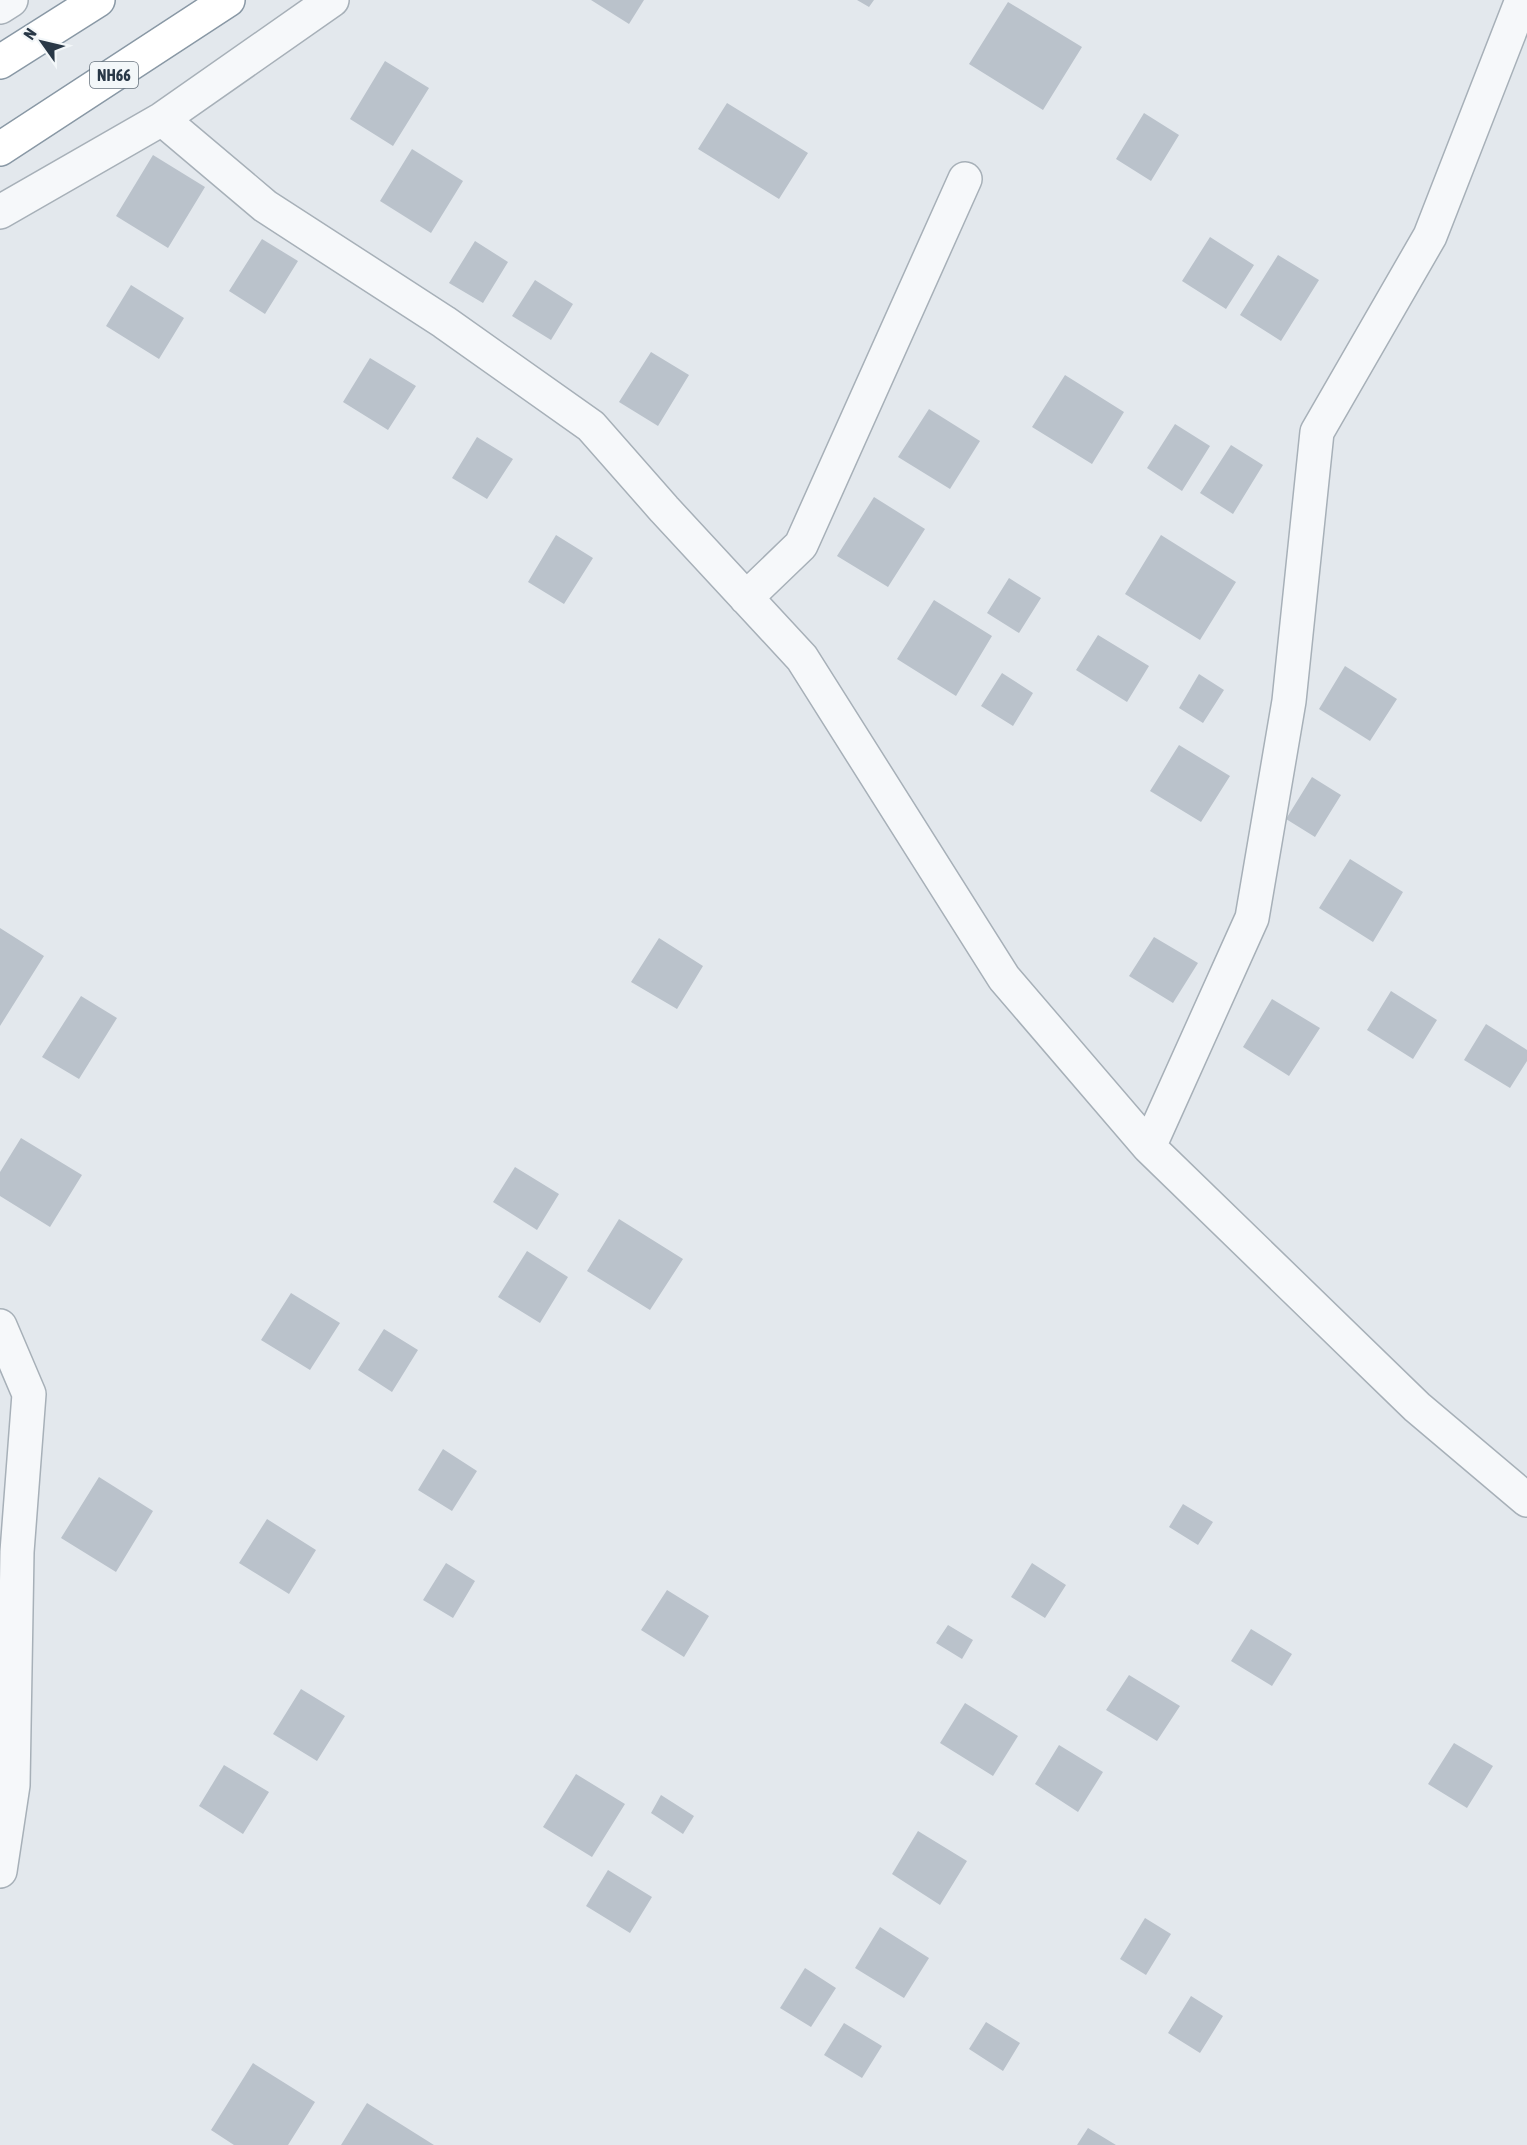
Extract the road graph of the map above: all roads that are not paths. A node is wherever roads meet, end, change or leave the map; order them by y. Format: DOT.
graph roads {
  1 [pos="11,0"];
  2 [pos="98,0"];
  3 [pos="228,0"];
  4 [pos="332,0"];
  5 [pos="1522,0"];
  6 [pos="0,7"];
  7 [pos="0,62"];
  8 [pos="162,119"];
  9 [pos="0,149"];
  10 [pos="965,179"];
  11 [pos="0,212"];
  12 [pos="746,598"];
  13 [pos="1149,1147"];
  14 [pos="0,1326"];
  15 [pos="1527,1500"];
  16 [pos="0,1871"];
  1 -- 6 [label="street"];
  2 -- 7 [label="highway"];
  3 -- 9 [label="highway, NH66"];
  4 -- 8 [label="street"];
  5 -- 13 [label="street"];
  8 -- 11 [label="street"];
  8 -- 12 [label="street"];
  10 -- 12 [label="street"];
  12 -- 13 [label="street"];
  13 -- 15 [label="street"];
  14 -- 16 [label="street"];
}
